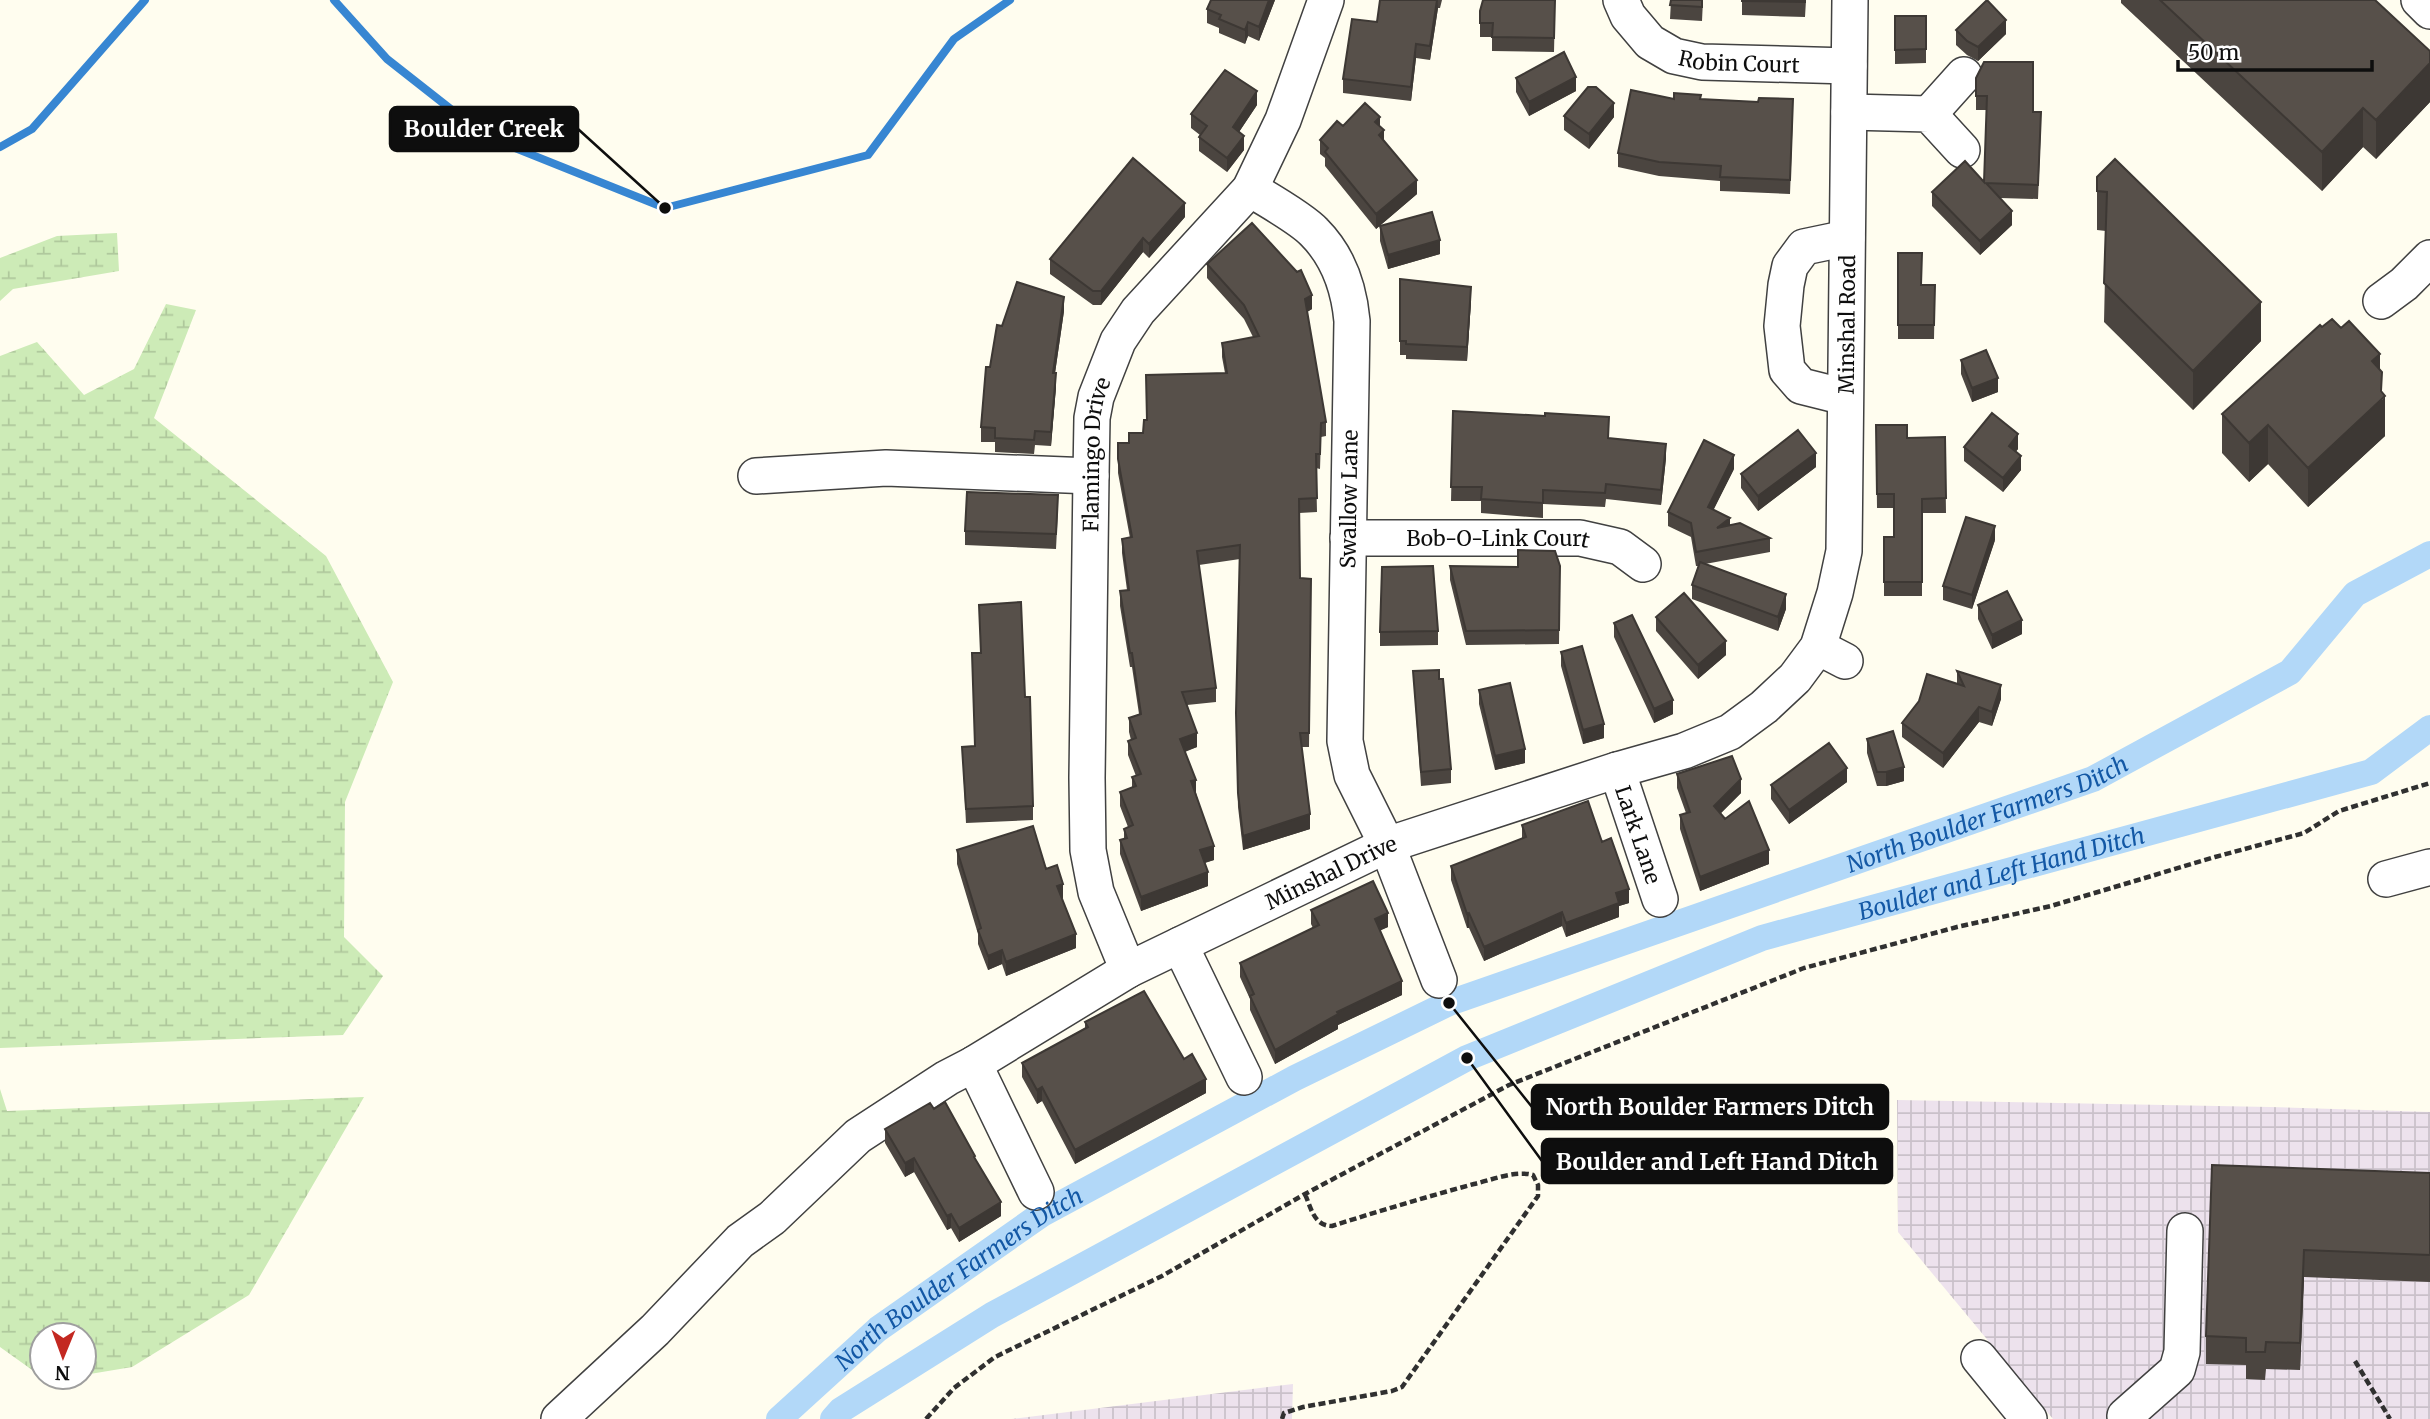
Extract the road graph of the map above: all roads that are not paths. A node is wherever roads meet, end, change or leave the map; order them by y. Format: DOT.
graph roads {
  1 [pos="1326,0"];
  2 [pos="1850,0"];
  3 [pos="2419,0"];
  4 [pos="2430,11"];
  5 [pos="1625,25"];
  6 [pos="1849,66"];
  7 [pos="1964,75"];
  8 [pos="1849,112"];
  9 [pos="1929,114"];
  10 [pos="1962,150"];
  11 [pos="1250,188"];
  12 [pos="1847,239"];
  13 [pos="2430,258"];
  14 [pos="2381,301"];
  15 [pos="1845,397"];
  16 [pos="756,476"];
  17 [pos="1091,476"];
  18 [pos="1348,538"];
  19 [pos="1643,564"];
  20 [pos="1832,654"];
  21 [pos="1617,770"];
  22 [pos="1387,845"];
  23 [pos="2430,867"];
  24 [pos="2386,879"];
  25 [pos="1660,899"];
  26 [pos="1180,945"];
  27 [pos="1128,970"];
  28 [pos="1439,980"];
  29 [pos="974,1064"];
  30 [pos="1244,1077"];
  31 [pos="1036,1192"];
  32 [pos="2185,1231"];
  33 [pos="1979,1358"];
  34 [pos="2125,1416"];
  35 [pos="559,1419"];
  36 [pos="2029,1419"];
  1 -- 11 [label="street, Flamingo Drive"];
  2 -- 6 [label="street, Minshal Road"];
  3 -- 4 [label="street"];
  5 -- 6 [label="street, Robin Court"];
  6 -- 8 [label="street, Minshal Road"];
  7 -- 9 [label="street"];
  8 -- 9 [label="street"];
  8 -- 12 [label="street, Minshal Road"];
  9 -- 10 [label="street"];
  11 -- 17 [label="street, Flamingo Drive"];
  11 -- 18 [label="street, Swallow Lane"];
  12 -- 15 [label="street, Minshal Road"];
  12 -- 15 [label="street"];
  13 -- 14 [label="street"];
  15 -- 20 [label="street, Minshal Road"];
  16 -- 17 [label="street"];
  17 -- 27 [label="street, Flamingo Drive"];
  18 -- 19 [label="street, Bob-O-Link Court"];
  18 -- 22 [label="street, Swallow Lane"];
  20 -- 21 [label="street, Minshal Drive"];
  21 -- 22 [label="street, Minshal Drive"];
  21 -- 25 [label="street, Lark Lane"];
  22 -- 26 [label="street, Minshal Drive"];
  22 -- 28 [label="street, Swallow Lane"];
  23 -- 24 [label="street"];
  26 -- 27 [label="street, Minshal Drive"];
  26 -- 30 [label="street"];
  27 -- 29 [label="street, Minshal Drive"];
  29 -- 31 [label="street"];
  29 -- 35 [label="street, Minshal Drive"];
  32 -- 34 [label="street"];
  33 -- 36 [label="street"];
}
